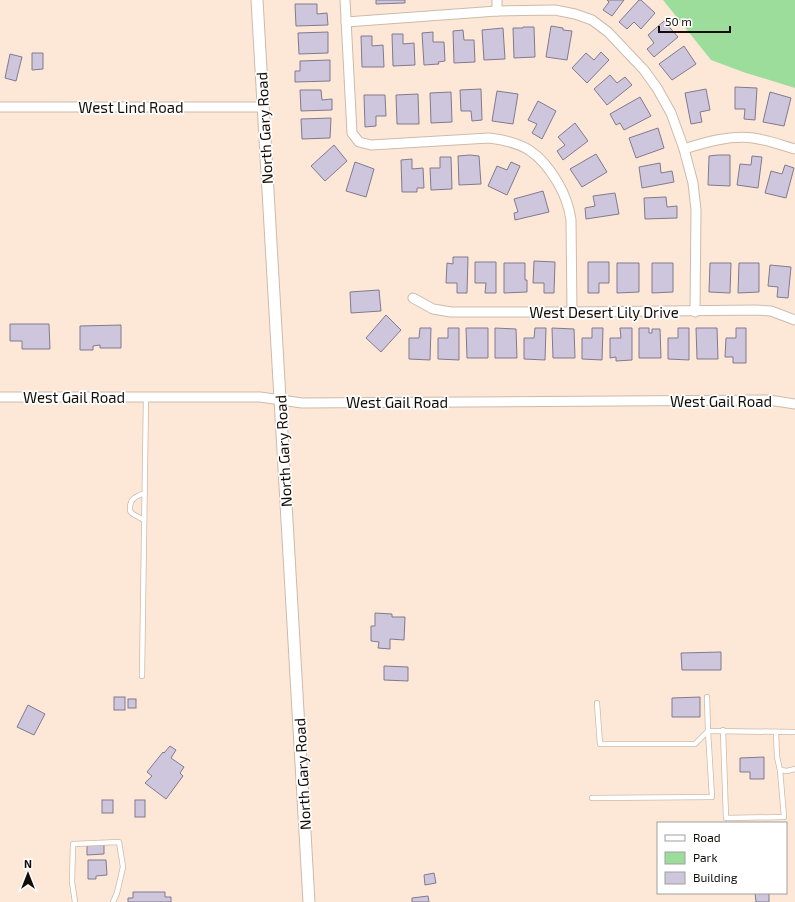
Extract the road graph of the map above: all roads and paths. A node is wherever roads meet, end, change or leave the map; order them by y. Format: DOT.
graph roads {
  1 [pos="257,0"];
  2 [pos="345,0"];
  3 [pos="497,0"];
  4 [pos="497,11"];
  5 [pos="346,22"];
  6 [pos="0,107"];
  7 [pos="262,107"];
  8 [pos="684,149"];
  9 [pos="795,149"];
  10 [pos="413,298"];
  11 [pos="572,312"];
  12 [pos="695,312"];
  13 [pos="795,320"];
  14 [pos="0,397"];
  15 [pos="146,397"];
  16 [pos="280,400"];
  17 [pos="795,404"];
  18 [pos="145,493"];
  19 [pos="144,520"];
  20 [pos="142,676"];
  21 [pos="707,697"];
  22 [pos="597,704"];
  23 [pos="723,730"];
  24 [pos="708,731"];
  25 [pos="776,732"];
  26 [pos="795,732"];
  27 [pos="795,769"];
  28 [pos="780,770"];
  29 [pos="592,798"];
  30 [pos="74,902"];
  31 [pos="113,902"];
  32 [pos="309,902"];
  1 -- 7 [label="street, North Gary Road"];
  2 -- 5 [label="street"];
  3 -- 4 [label="street"];
  4 -- 5 [label="street"];
  4 -- 8 [label="street"];
  5 -- 11 [label="street"];
  6 -- 7 [label="street, West Lind Road"];
  7 -- 16 [label="street, North Gary Road"];
  8 -- 9 [label="street"];
  8 -- 12 [label="street"];
  10 -- 11 [label="street, West Desert Lily Drive"];
  11 -- 12 [label="street, West Desert Lily Drive"];
  12 -- 13 [label="street, West Desert Lily Drive"];
  14 -- 15 [label="street, West Gail Road"];
  15 -- 16 [label="street, West Gail Road"];
  15 -- 18 [label="lane"];
  16 -- 17 [label="street, West Gail Road"];
  16 -- 32 [label="street, North Gary Road"];
  18 -- 19 [label="lane"];
  18 -- 19 [label="lane"];
  19 -- 20 [label="lane"];
  21 -- 24 [label="lane"];
  22 -- 24 [label="lane"];
  23 -- 24 [label="lane"];
  23 -- 25 [label="lane"];
  23 -- 28 [label="lane"];
  24 -- 29 [label="lane"];
  25 -- 26 [label="lane"];
  25 -- 28 [label="lane"];
  27 -- 28 [label="lane"];
  30 -- 31 [label="lane"];
}
